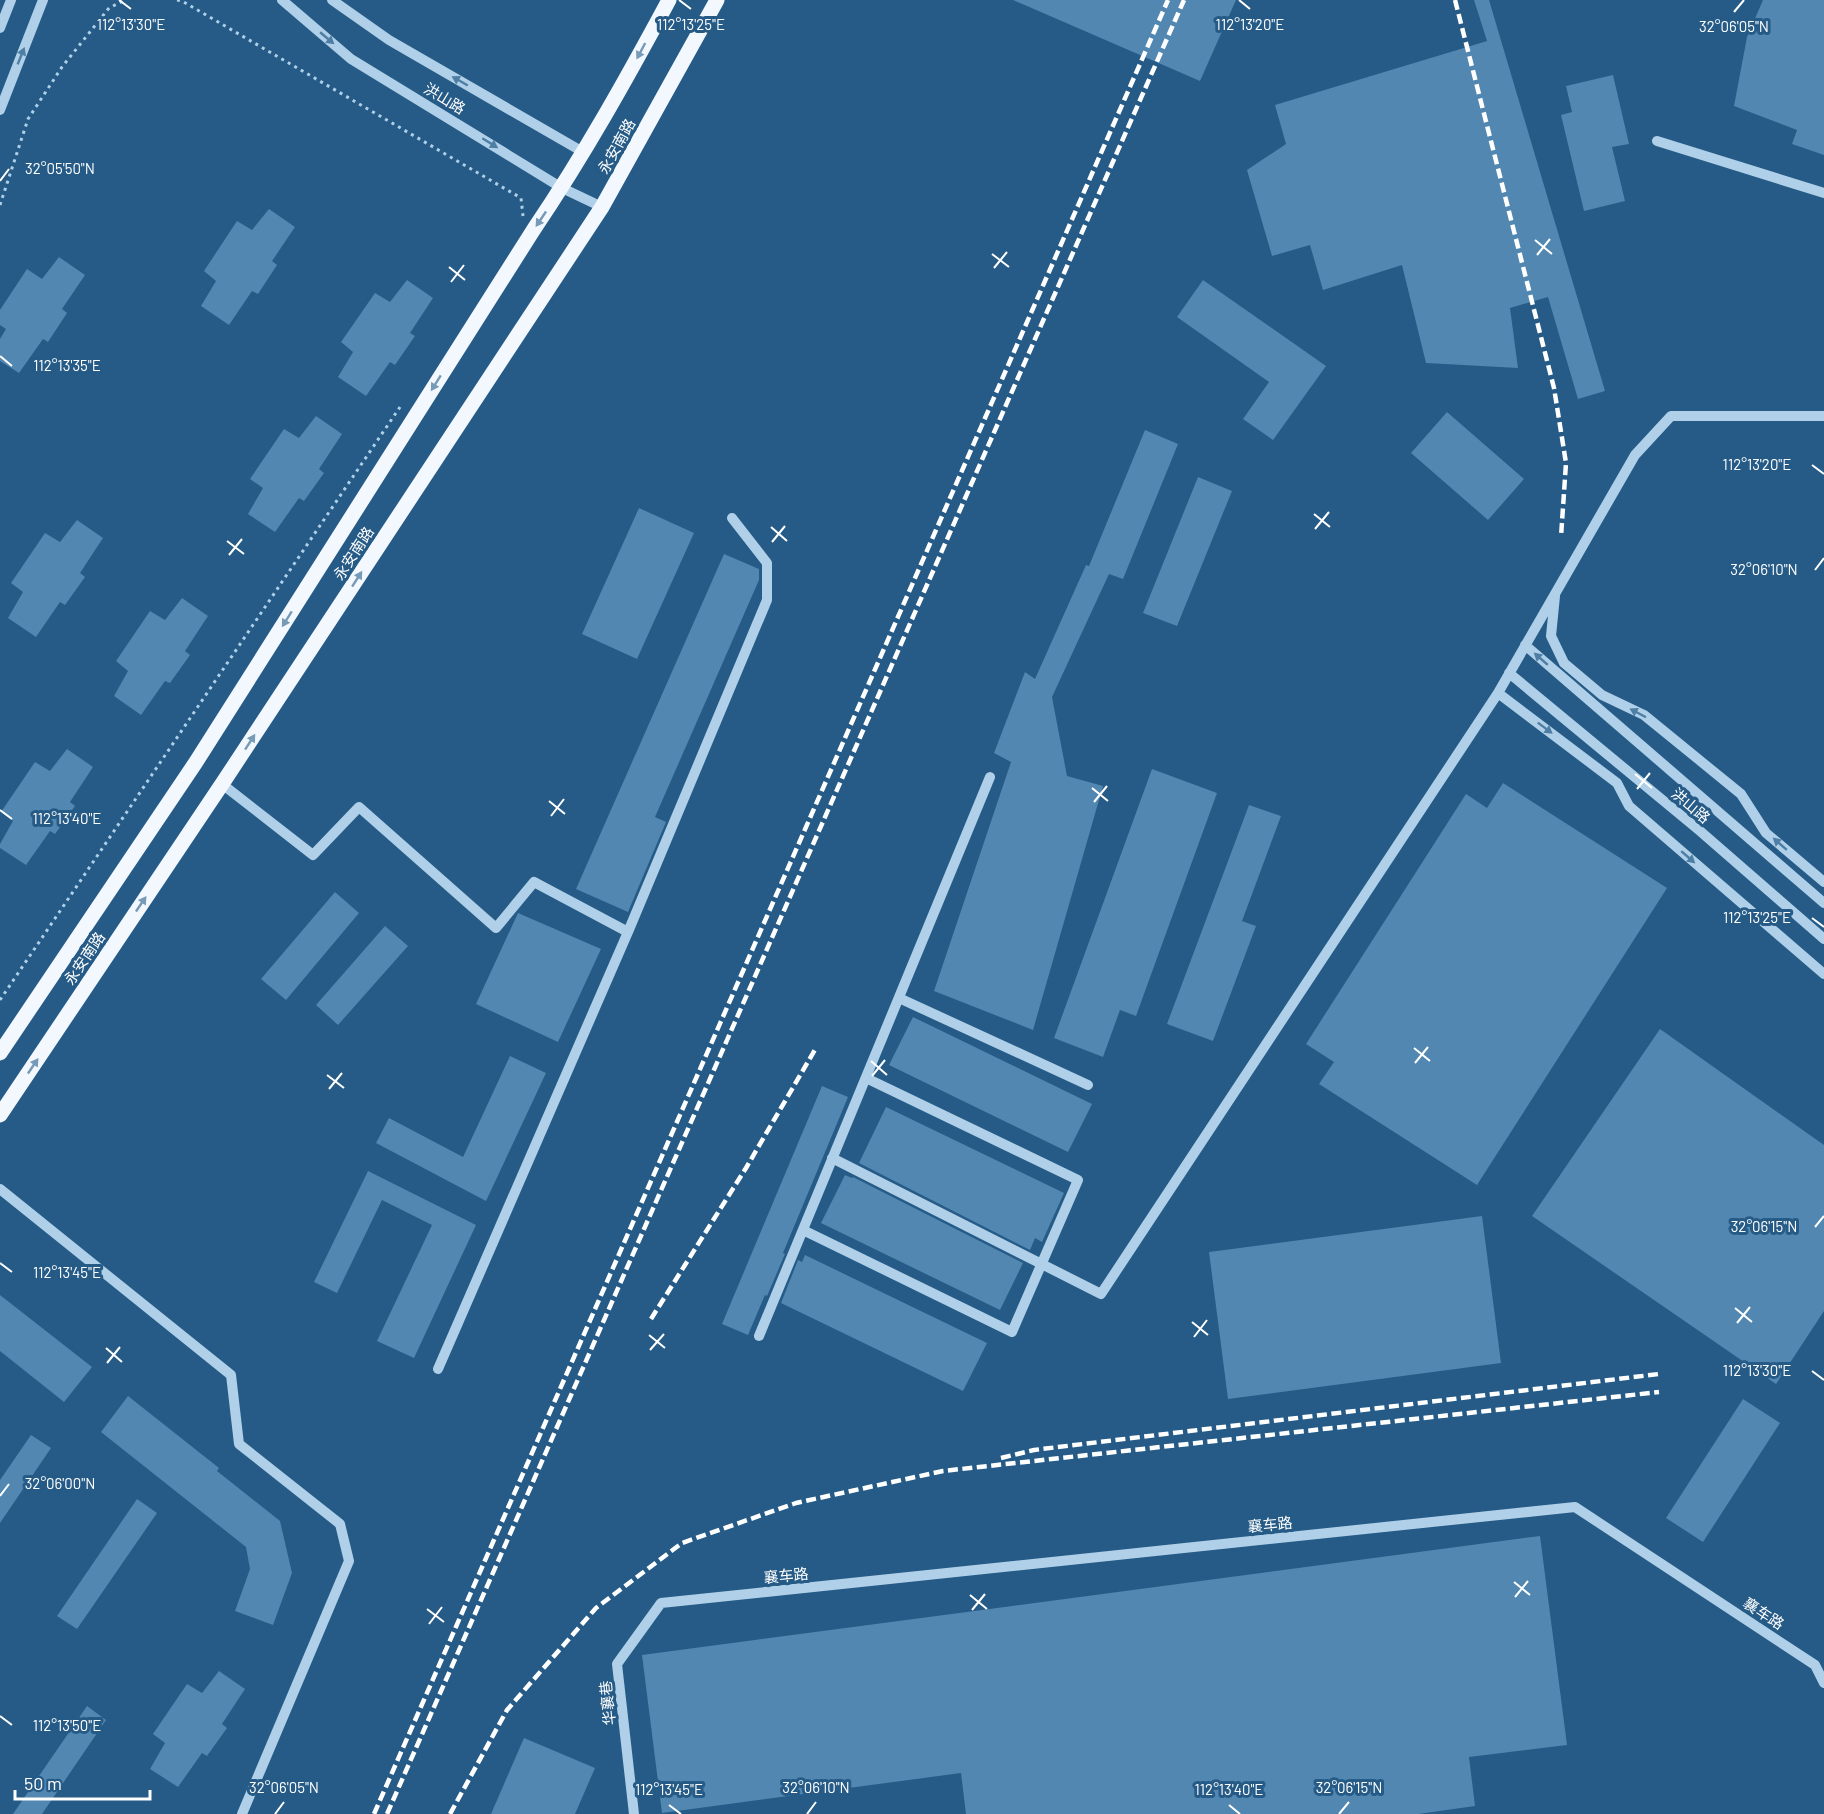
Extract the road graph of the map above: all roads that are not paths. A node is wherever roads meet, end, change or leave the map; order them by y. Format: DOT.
graph roads {
  1 [pos="11,0"];
  2 [pos="44,0"];
  3 [pos="282,0"];
  4 [pos="333,0"];
  5 [pos="669,0"];
  6 [pos="717,0"];
  7 [pos="0,28"];
  8 [pos="0,110"];
  9 [pos="1658,141"];
  10 [pos="583,152"];
  11 [pos="562,188"];
  12 [pos="1824,193"];
  13 [pos="602,207"];
  14 [pos="1824,416"];
  15 [pos="732,518"];
  16 [pos="1556,590"];
  17 [pos="1525,645"];
  18 [pos="1509,673"];
  19 [pos="1498,693"];
  20 [pos="990,777"];
  21 [pos="222,784"];
  22 [pos="1824,882"];
  23 [pos="1824,903"];
  24 [pos="628,932"];
  25 [pos="1824,939"];
  26 [pos="1824,974"];
  27 [pos="899,998"];
  28 [pos="0,1053"];
  29 [pos="866,1078"];
  30 [pos="1088,1084"];
  31 [pos="0,1115"];
  32 [pos="832,1158"];
  33 [pos="0,1189"];
  34 [pos="802,1230"];
  35 [pos="1042,1265"];
  36 [pos="759,1336"];
  37 [pos="438,1369"];
  38 [pos="661,1603"];
  39 [pos="1824,1683"];
  40 [pos="242,1814"];
  41 [pos="634,1814"];
  1 -- 7 [label="street"];
  8 -- 2 [label="street, one-way"];
  3 -- 11 [label="street, 洪山路, one-way"];
  10 -- 4 [label="street, 洪山路, one-way"];
  5 -- 10 [label="main road, 永安南路, one-way"];
  6 -- 13 [label="main road, 永安南路"];
  9 -- 12 [label="street"];
  10 -- 11 [label="main road, 永安南路"];
  11 -- 13 [label="street, 洪山路"];
  11 -- 28 [label="main road, 永安南路, one-way"];
  21 -- 13 [label="main road, 永安南路, one-way"];
  14 -- 16 [label="street"];
  15 -- 24 [label="street"];
  16 -- 17 [label="street"];
  22 -- 16 [label="street, one-way"];
  17 -- 18 [label="street"];
  23 -- 17 [label="street, 洪山路, one-way"];
  18 -- 19 [label="street"];
  18 -- 25 [label="street, 洪山路"];
  19 -- 26 [label="street, one-way"];
  19 -- 35 [label="street"];
  20 -- 27 [label="street"];
  21 -- 24 [label="street"];
  31 -- 21 [label="main road, 永安南路, one-way"];
  24 -- 37 [label="street"];
  27 -- 29 [label="street"];
  27 -- 30 [label="street"];
  29 -- 32 [label="street"];
  29 -- 35 [label="street"];
  32 -- 34 [label="street"];
  32 -- 35 [label="street"];
  33 -- 40 [label="street"];
  34 -- 35 [label="street"];
  34 -- 36 [label="street"];
  38 -- 39 [label="street, 襄车路"];
  38 -- 41 [label="street, 华襄巷"];
}
